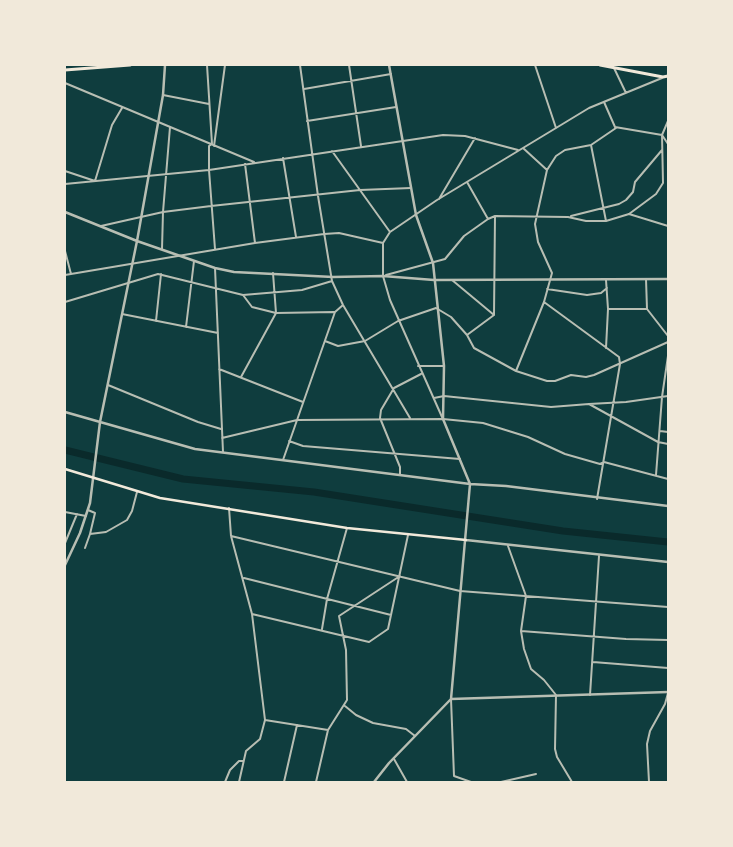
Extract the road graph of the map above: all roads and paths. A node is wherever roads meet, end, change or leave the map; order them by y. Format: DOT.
graph roads {
  1 [pos="127,65"];
  2 [pos="165,65"];
  3 [pos="206,65"];
  4 [pos="225,65"];
  5 [pos="300,65"];
  6 [pos="349,65"];
  7 [pos="389,65"];
  8 [pos="535,65"];
  9 [pos="600,65"];
  10 [pos="612,66"];
  11 [pos="65,70"];
  12 [pos="391,74"];
  13 [pos="668,76"];
  14 [pos="663,77"];
  15 [pos="351,81"];
  16 [pos="65,84"];
  17 [pos="303,89"];
  18 [pos="626,93"];
  19 [pos="162,95"];
  20 [pos="604,102"];
  21 [pos="209,104"];
  22 [pos="396,107"];
  23 [pos="122,108"];
  24 [pos="356,113"];
  25 [pos="307,120"];
  26 [pos="668,121"];
  27 [pos="158,124"];
  28 [pos="170,127"];
  29 [pos="556,128"];
  30 [pos="616,128"];
  31 [pos="662,135"];
  32 [pos="475,138"];
  33 [pos="402,140"];
  34 [pos="668,144"];
  35 [pos="213,145"];
  36 [pos="591,145"];
  37 [pos="361,146"];
  38 [pos="523,148"];
  39 [pos="663,149"];
  40 [pos="519,150"];
  41 [pos="332,151"];
  42 [pos="312,154"];
  43 [pos="283,158"];
  44 [pos="254,163"];
  45 [pos="245,164"];
  46 [pos="209,170"];
  47 [pos="547,170"];
  48 [pos="65,171"];
  49 [pos="165,175"];
  50 [pos="148,177"];
  51 [pos="95,181"];
  52 [pos="467,182"];
  53 [pos="65,184"];
  54 [pos="411,188"];
  55 [pos="360,190"];
  56 [pos="318,196"];
  57 [pos="290,199"];
  58 [pos="439,199"];
  59 [pos="249,203"];
  60 [pos="211,206"];
  61 [pos="604,208"];
  62 [pos="65,212"];
  63 [pos="163,212"];
  64 [pos="629,214"];
  65 [pos="416,215"];
  66 [pos="495,216"];
  67 [pos="536,217"];
  68 [pos="568,217"];
  69 [pos="141,218"];
  70 [pos="488,218"];
  71 [pos="606,221"];
  72 [pos="98,226"];
  73 [pos="668,226"];
  74 [pos="390,232"];
  75 [pos="324,234"];
  76 [pos="296,237"];
  77 [pos="137,241"];
  78 [pos="255,243"];
  79 [pos="383,243"];
  80 [pos="162,249"];
  81 [pos="215,249"];
  82 [pos="65,251"];
  83 [pos="179,255"];
  84 [pos="194,261"];
  85 [pos="132,264"];
  86 [pos="433,264"];
  87 [pos="215,268"];
  88 [pos="273,273"];
  89 [pos="71,274"];
  90 [pos="162,274"];
  91 [pos="65,275"];
  92 [pos="383,276"];
  93 [pos="605,278"];
  94 [pos="332,279"];
  95 [pos="495,279"];
  96 [pos="551,279"];
  97 [pos="646,279"];
  98 [pos="668,279"];
  99 [pos="434,280"];
  100 [pos="452,280"];
  101 [pos="192,281"];
  102 [pos="128,282"];
  103 [pos="216,288"];
  104 [pos="606,288"];
  105 [pos="547,289"];
  106 [pos="275,292"];
  107 [pos="243,295"];
  108 [pos="65,302"];
  109 [pos="544,302"];
  110 [pos="343,305"];
  111 [pos="436,308"];
  112 [pos="608,309"];
  113 [pos="647,309"];
  114 [pos="335,312"];
  115 [pos="276,313"];
  116 [pos="122,314"];
  117 [pos="494,315"];
  118 [pos="156,321"];
  119 [pos="398,321"];
  120 [pos="186,327"];
  121 [pos="218,333"];
  122 [pos="467,335"];
  123 [pos="668,336"];
  124 [pos="325,341"];
  125 [pos="365,341"];
  126 [pos="668,342"];
  127 [pos="606,348"];
  128 [pos="668,356"];
  129 [pos="620,364"];
  130 [pos="418,366"];
  131 [pos="444,366"];
  132 [pos="219,368"];
  133 [pos="516,371"];
  134 [pos="421,374"];
  135 [pos="241,378"];
  136 [pos="108,385"];
  137 [pos="394,388"];
  138 [pos="444,396"];
  139 [pos="668,396"];
  140 [pos="662,397"];
  141 [pos="433,398"];
  142 [pos="303,402"];
  143 [pos="612,403"];
  144 [pos="589,404"];
  145 [pos="65,412"];
  146 [pos="610,416"];
  147 [pos="380,418"];
  148 [pos="410,418"];
  149 [pos="443,419"];
  150 [pos="296,420"];
  151 [pos="100,422"];
  152 [pos="221,429"];
  153 [pos="660,431"];
  154 [pos="668,432"];
  155 [pos="222,438"];
  156 [pos="289,441"];
  157 [pos="658,442"];
  158 [pos="668,444"];
  159 [pos="223,452"];
  160 [pos="393,453"];
  161 [pos="283,460"];
  162 [pos="460,460"];
  163 [pos="604,462"];
  164 [pos="65,469"];
  165 [pos="400,474"];
  166 [pos="656,475"];
  167 [pos="94,477"];
  168 [pos="668,479"];
  169 [pos="470,484"];
  170 [pos="137,492"];
  171 [pos="597,499"];
  172 [pos="668,506"];
  173 [pos="229,508"];
  174 [pos="88,510"];
  175 [pos="65,512"];
  176 [pos="77,514"];
  177 [pos="86,517"];
  178 [pos="93,521"];
  179 [pos="347,528"];
  180 [pos="90,534"];
  181 [pos="409,534"];
  182 [pos="231,536"];
  183 [pos="466,540"];
  184 [pos="65,543"];
  185 [pos="508,546"];
  186 [pos="84,548"];
  187 [pos="599,556"];
  188 [pos="340,560"];
  189 [pos="668,562"];
  190 [pos="65,565"];
  191 [pos="400,576"];
  192 [pos="244,578"];
  193 [pos="460,591"];
  194 [pos="526,596"];
  195 [pos="327,599"];
  196 [pos="598,602"];
  197 [pos="357,605"];
  198 [pos="668,607"];
  199 [pos="252,614"];
  200 [pos="391,614"];
  201 [pos="322,630"];
  202 [pos="521,631"];
  203 [pos="344,636"];
  204 [pos="595,636"];
  205 [pos="668,640"];
  206 [pos="593,662"];
  207 [pos="668,668"];
  208 [pos="668,693"];
  209 [pos="556,695"];
  210 [pos="590,695"];
  211 [pos="451,699"];
  212 [pos="345,706"];
  213 [pos="265,720"];
  214 [pos="297,725"];
  215 [pos="328,730"];
  216 [pos="415,737"];
  217 [pos="394,759"];
  218 [pos="244,761"];
  219 [pos="536,774"];
  220 [pos="225,782"];
  221 [pos="240,782"];
  222 [pos="284,782"];
  223 [pos="316,782"];
  224 [pos="374,782"];
  225 [pos="407,782"];
  226 [pos="471,782"];
  227 [pos="502,782"];
  228 [pos="572,782"];
  229 [pos="649,782"];
  1 -- 11 [label="main road"];
  2 -- 19 [label="street"];
  3 -- 21 [label="street"];
  4 -- 35 [label="street"];
  5 -- 17 [label="street"];
  6 -- 15 [label="street"];
  7 -- 12 [label="street"];
  8 -- 29 [label="street"];
  9 -- 10 [label="main road"];
  10 -- 14 [label="main road"];
  10 -- 18 [label="street"];
  12 -- 15 [label="street"];
  12 -- 22 [label="street"];
  13 -- 14 [label="main road"];
  14 -- 18 [label="street"];
  15 -- 17 [label="street"];
  15 -- 24 [label="street"];
  16 -- 23 [label="street"];
  17 -- 25 [label="street"];
  18 -- 20 [label="street"];
  19 -- 21 [label="street"];
  19 -- 27 [label="street"];
  20 -- 29 [label="street"];
  20 -- 30 [label="street"];
  21 -- 35 [label="street"];
  22 -- 24 [label="street"];
  22 -- 33 [label="street"];
  23 -- 27 [label="street"];
  23 -- 51 [label="street"];
  24 -- 25 [label="street"];
  24 -- 37 [label="street"];
  25 -- 42 [label="street"];
  26 -- 31 [label="street"];
  27 -- 28 [label="street"];
  27 -- 50 [label="street"];
  28 -- 35 [label="street"];
  28 -- 49 [label="street"];
  29 -- 38 [label="street"];
  30 -- 31 [label="street"];
  30 -- 36 [label="street"];
  31 -- 34 [label="street"];
  31 -- 39 [label="street"];
  32 -- 33 [label="street"];
  32 -- 40 [label="street"];
  32 -- 58 [label="street"];
  33 -- 37 [label="street"];
  33 -- 54 [label="street"];
  35 -- 44 [label="street"];
  35 -- 46 [label="street"];
  36 -- 47 [label="street"];
  36 -- 61 [label="street"];
  37 -- 41 [label="street"];
  38 -- 40 [label="street"];
  38 -- 47 [label="street"];
  39 -- 61 [label="street"];
  39 -- 64 [label="street"];
  40 -- 52 [label="street"];
  41 -- 42 [label="street"];
  41 -- 55 [label="street"];
  42 -- 43 [label="street"];
  42 -- 56 [label="street"];
  43 -- 44 [label="street"];
  43 -- 57 [label="street"];
  44 -- 45 [label="street"];
  45 -- 46 [label="street"];
  45 -- 59 [label="street"];
  46 -- 49 [label="street"];
  46 -- 60 [label="street"];
  47 -- 67 [label="street"];
  48 -- 51 [label="street"];
  49 -- 50 [label="street"];
  49 -- 63 [label="street"];
  50 -- 51 [label="street"];
  50 -- 69 [label="street"];
  51 -- 53 [label="street"];
  52 -- 58 [label="street"];
  52 -- 70 [label="street"];
  54 -- 55 [label="street"];
  54 -- 65 [label="street"];
  55 -- 56 [label="street"];
  55 -- 74 [label="street"];
  56 -- 57 [label="street"];
  56 -- 75 [label="street"];
  57 -- 59 [label="street"];
  57 -- 76 [label="street"];
  58 -- 65 [label="street"];
  59 -- 60 [label="street"];
  59 -- 78 [label="street"];
  60 -- 63 [label="street"];
  60 -- 81 [label="street"];
  61 -- 68 [label="street"];
  61 -- 71 [label="street"];
  62 -- 72 [label="street"];
  63 -- 69 [label="street"];
  63 -- 80 [label="street"];
  64 -- 71 [label="street"];
  64 -- 73 [label="street"];
  65 -- 74 [label="street"];
  65 -- 86 [label="street"];
  66 -- 67 [label="street"];
  66 -- 70 [label="street"];
  66 -- 95 [label="street"];
  67 -- 68 [label="street"];
  67 -- 96 [label="street"];
  68 -- 71 [label="street"];
  69 -- 72 [label="street"];
  69 -- 77 [label="street"];
  70 -- 86 [label="street"];
  72 -- 77 [label="street"];
  74 -- 79 [label="street"];
  75 -- 76 [label="street"];
  75 -- 79 [label="street"];
  75 -- 94 [label="street"];
  76 -- 78 [label="street"];
  77 -- 80 [label="street"];
  77 -- 85 [label="street"];
  78 -- 81 [label="street"];
  79 -- 92 [label="street"];
  80 -- 83 [label="street"];
  81 -- 83 [label="street"];
  82 -- 89 [label="street"];
  83 -- 84 [label="street"];
  83 -- 85 [label="street"];
  84 -- 87 [label="street"];
  84 -- 101 [label="street"];
  85 -- 89 [label="street"];
  85 -- 102 [label="street"];
  86 -- 92 [label="street"];
  86 -- 99 [label="street"];
  87 -- 88 [label="street"];
  87 -- 103 [label="street"];
  88 -- 94 [label="street"];
  88 -- 106 [label="street"];
  89 -- 91 [label="street"];
  90 -- 101 [label="street"];
  90 -- 102 [label="street"];
  90 -- 118 [label="street"];
  92 -- 94 [label="street"];
  92 -- 99 [label="street"];
  92 -- 119 [label="street"];
  93 -- 96 [label="street"];
  93 -- 97 [label="street"];
  93 -- 104 [label="street"];
  94 -- 106 [label="street"];
  94 -- 110 [label="street"];
  95 -- 96 [label="street"];
  95 -- 100 [label="street"];
  95 -- 117 [label="street"];
  96 -- 105 [label="street"];
  97 -- 98 [label="street"];
  97 -- 113 [label="street"];
  99 -- 100 [label="street"];
  99 -- 111 [label="street"];
  100 -- 117 [label="street"];
  101 -- 103 [label="street"];
  101 -- 120 [label="street"];
  102 -- 108 [label="street"];
  102 -- 116 [label="street"];
  103 -- 107 [label="street"];
  103 -- 121 [label="street"];
  104 -- 105 [label="street"];
  104 -- 112 [label="street"];
  105 -- 109 [label="street"];
  106 -- 107 [label="street"];
  106 -- 115 [label="street"];
  107 -- 115 [label="street"];
  109 -- 127 [label="street"];
  109 -- 133 [label="street"];
  110 -- 114 [label="street"];
  110 -- 125 [label="street"];
  111 -- 119 [label="street"];
  111 -- 122 [label="street"];
  111 -- 131 [label="street"];
  112 -- 113 [label="street"];
  112 -- 127 [label="street"];
  113 -- 123 [label="street"];
  114 -- 115 [label="street"];
  114 -- 124 [label="street"];
  115 -- 135 [label="street"];
  116 -- 118 [label="street"];
  116 -- 136 [label="street"];
  117 -- 122 [label="street"];
  118 -- 120 [label="street"];
  119 -- 125 [label="street"];
  119 -- 130 [label="street"];
  120 -- 121 [label="street"];
  121 -- 132 [label="street"];
  122 -- 133 [label="street"];
  124 -- 125 [label="street"];
  124 -- 142 [label="street"];
  125 -- 137 [label="street"];
  126 -- 129 [label="street"];
  127 -- 129 [label="street"];
  128 -- 140 [label="street"];
  129 -- 133 [label="street"];
  129 -- 143 [label="street"];
  130 -- 131 [label="street"];
  130 -- 134 [label="street"];
  131 -- 138 [label="street"];
  132 -- 135 [label="street"];
  132 -- 152 [label="street"];
  134 -- 137 [label="street"];
  134 -- 141 [label="street"];
  135 -- 142 [label="street"];
  136 -- 151 [label="street"];
  136 -- 152 [label="street"];
  137 -- 147 [label="street"];
  137 -- 148 [label="street"];
  138 -- 141 [label="street"];
  138 -- 144 [label="street"];
  138 -- 149 [label="street"];
  139 -- 140 [label="street"];
  140 -- 143 [label="street"];
  140 -- 153 [label="street"];
  141 -- 149 [label="street"];
  142 -- 150 [label="street"];
  143 -- 144 [label="street"];
  143 -- 146 [label="street"];
  144 -- 146 [label="street"];
  145 -- 151 [label="street"];
  146 -- 157 [label="street"];
  146 -- 163 [label="street"];
  147 -- 148 [label="street"];
  147 -- 150 [label="street"];
  147 -- 160 [label="street"];
  148 -- 149 [label="street"];
  149 -- 162 [label="street"];
  149 -- 163 [label="street"];
  150 -- 155 [label="street"];
  150 -- 156 [label="street"];
  151 -- 159 [label="street"];
  151 -- 167 [label="street"];
  152 -- 155 [label="street"];
  153 -- 154 [label="street"];
  153 -- 157 [label="street"];
  155 -- 159 [label="street"];
  156 -- 160 [label="street"];
  156 -- 161 [label="street"];
  157 -- 158 [label="street"];
  157 -- 166 [label="street"];
  159 -- 161 [label="street"];
  160 -- 162 [label="street"];
  160 -- 165 [label="street"];
  161 -- 165 [label="street"];
  162 -- 169 [label="street"];
  163 -- 166 [label="street"];
  163 -- 171 [label="street"];
  164 -- 167 [label="main road"];
  165 -- 169 [label="street"];
  166 -- 168 [label="street"];
  167 -- 170 [label="main road"];
  167 -- 174 [label="street"];
  169 -- 171 [label="street"];
  169 -- 183 [label="street"];
  170 -- 173 [label="main road"];
  170 -- 180 [label="street"];
  171 -- 172 [label="street"];
  173 -- 179 [label="main road"];
  173 -- 182 [label="street"];
  174 -- 177 [label="street"];
  174 -- 178 [label="street"];
  175 -- 176 [label="street"];
  176 -- 177 [label="street"];
  176 -- 184 [label="street"];
  177 -- 178 [label="street"];
  177 -- 190 [label="street"];
  178 -- 180 [label="street"];
  179 -- 181 [label="main road"];
  179 -- 188 [label="street"];
  180 -- 186 [label="street"];
  181 -- 183 [label="main road"];
  181 -- 191 [label="street"];
  182 -- 188 [label="street"];
  182 -- 192 [label="street"];
  183 -- 185 [label="street"];
  183 -- 193 [label="street"];
  185 -- 187 [label="street"];
  185 -- 194 [label="street"];
  187 -- 189 [label="street"];
  187 -- 196 [label="street"];
  188 -- 191 [label="street"];
  188 -- 195 [label="street"];
  191 -- 193 [label="street"];
  191 -- 197 [label="street"];
  191 -- 200 [label="street"];
  192 -- 195 [label="street"];
  192 -- 199 [label="street"];
  193 -- 194 [label="street"];
  193 -- 211 [label="street"];
  194 -- 196 [label="street"];
  194 -- 202 [label="street"];
  195 -- 197 [label="street"];
  195 -- 201 [label="street"];
  196 -- 198 [label="street"];
  196 -- 204 [label="street"];
  197 -- 200 [label="street"];
  197 -- 203 [label="street"];
  199 -- 201 [label="street"];
  199 -- 213 [label="street"];
  200 -- 203 [label="street"];
  201 -- 203 [label="street"];
  202 -- 204 [label="street"];
  202 -- 209 [label="street"];
  203 -- 212 [label="street"];
  204 -- 205 [label="street"];
  204 -- 206 [label="street"];
  206 -- 207 [label="street"];
  206 -- 210 [label="street"];
  208 -- 210 [label="street"];
  208 -- 229 [label="street"];
  209 -- 210 [label="street"];
  209 -- 211 [label="street"];
  209 -- 228 [label="street"];
  211 -- 216 [label="street"];
  211 -- 226 [label="street"];
  212 -- 215 [label="street"];
  212 -- 216 [label="street"];
  213 -- 214 [label="street"];
  213 -- 218 [label="street"];
  214 -- 215 [label="street"];
  214 -- 222 [label="street"];
  215 -- 223 [label="street"];
  216 -- 217 [label="street"];
  217 -- 224 [label="street"];
  217 -- 225 [label="street"];
  218 -- 220 [label="street"];
  218 -- 221 [label="street"];
  219 -- 227 [label="street"];
}
